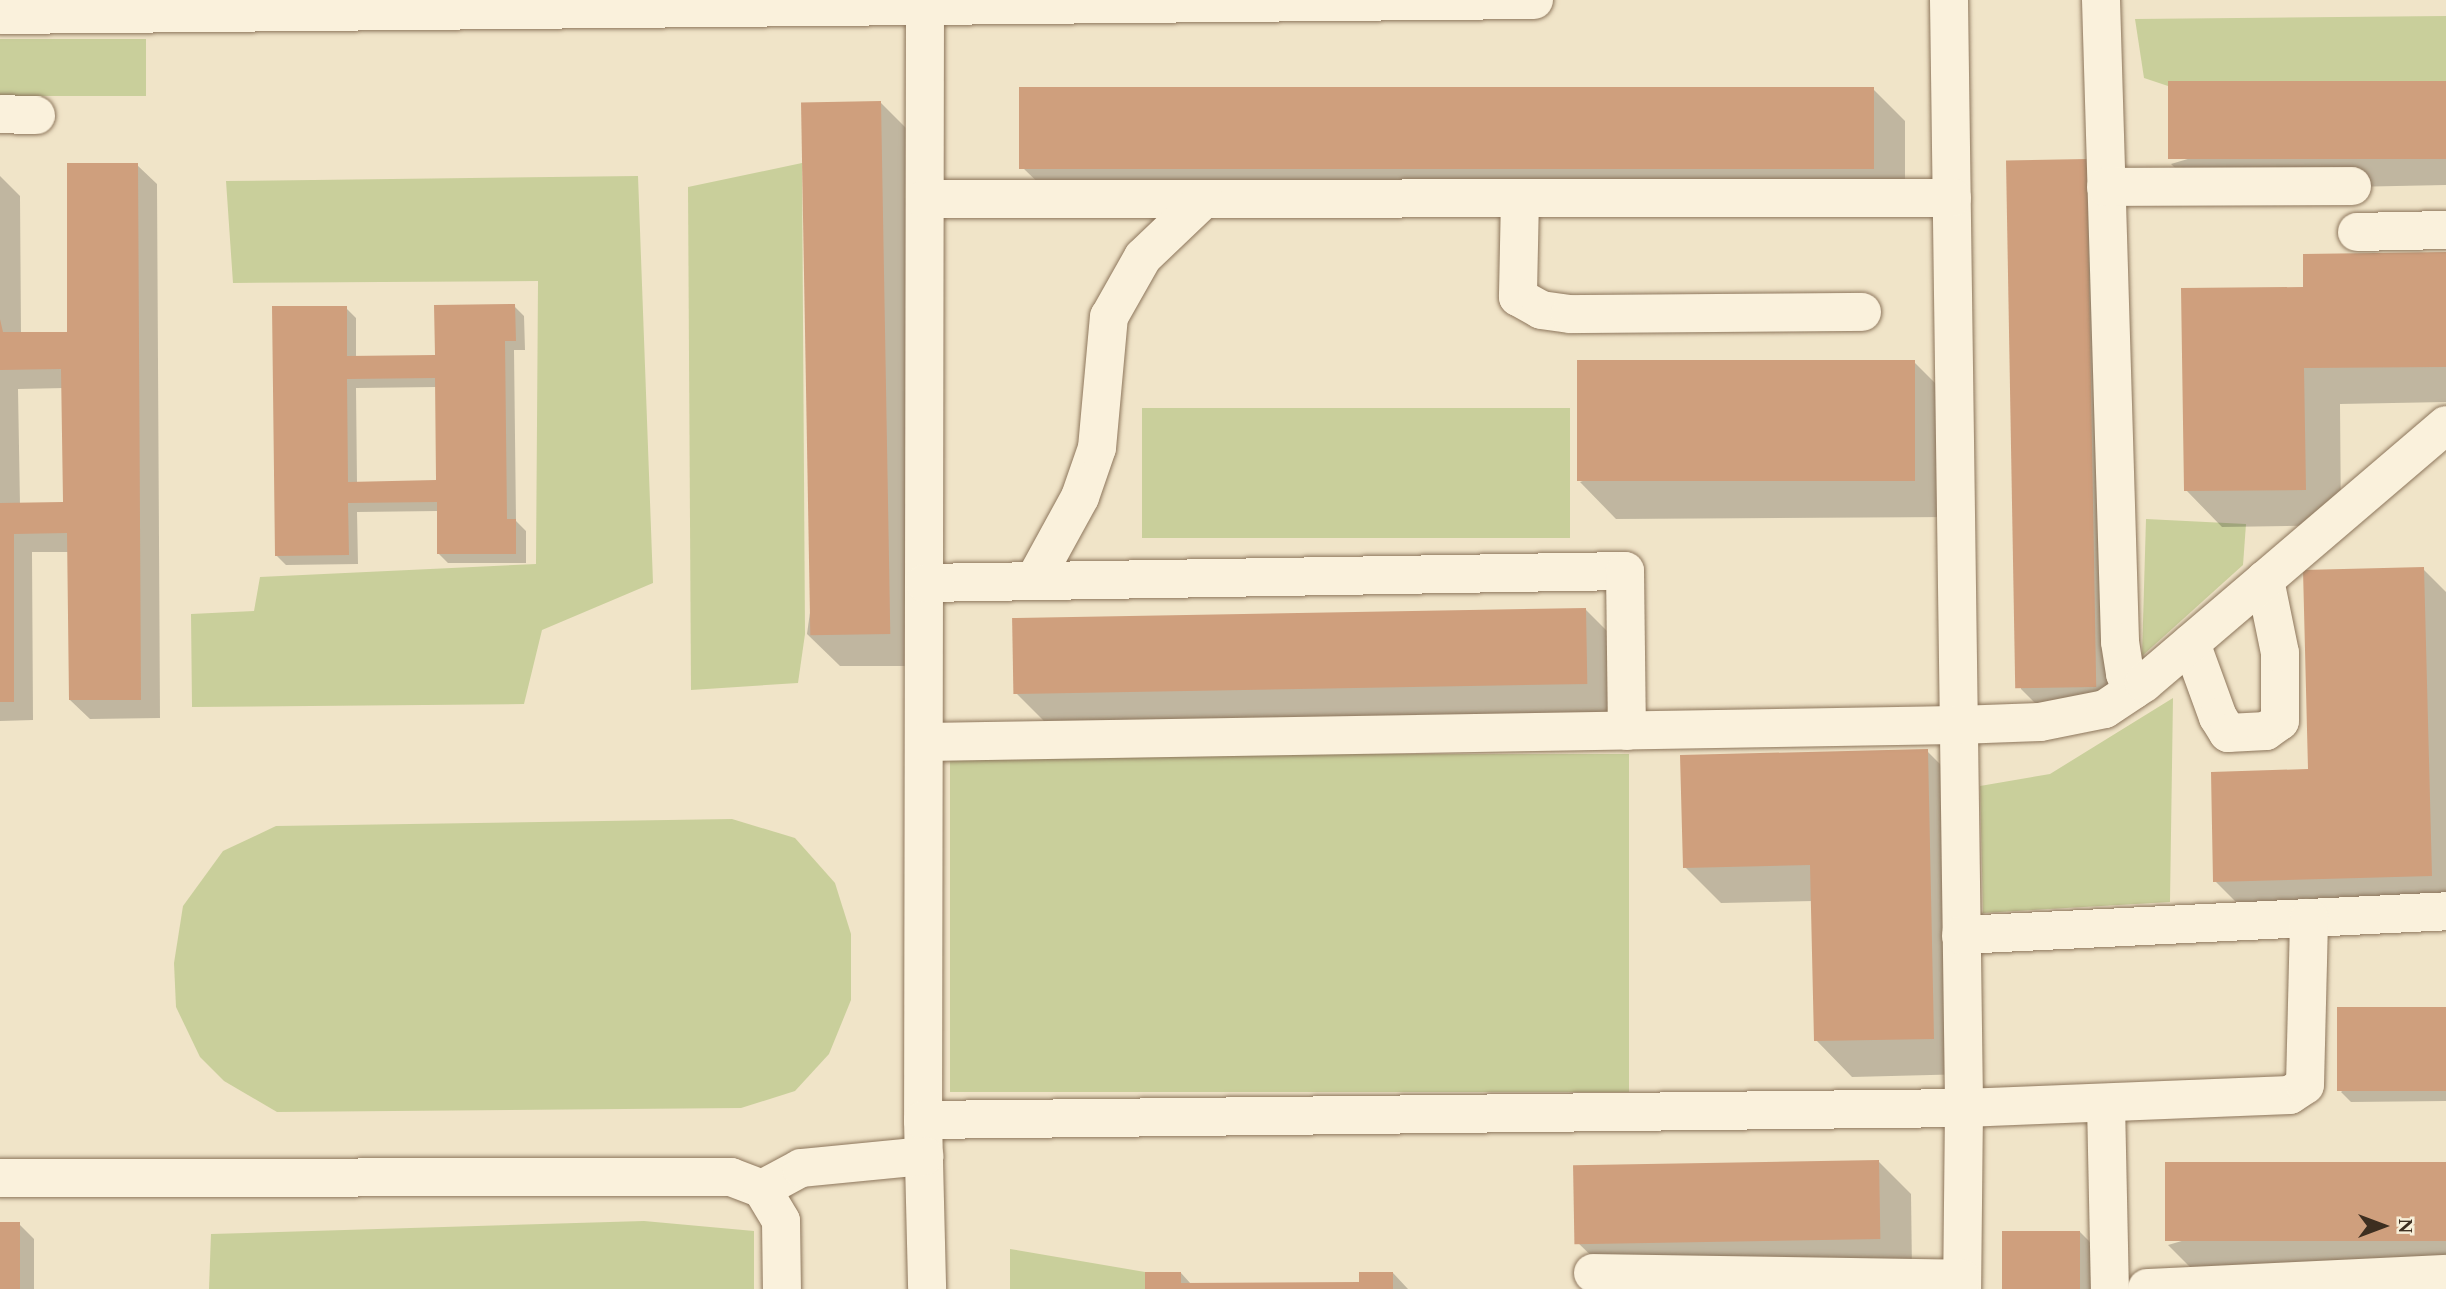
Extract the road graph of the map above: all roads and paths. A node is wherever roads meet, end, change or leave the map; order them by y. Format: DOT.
graph roads {
  1 [pos="1535,0"];
  2 [pos="1949,0"];
  3 [pos="2101,0"];
  4 [pos="925,6"];
  5 [pos="0,15"];
  6 [pos="2352,186"];
  7 [pos="2106,187"];
  8 [pos="1520,198"];
  9 [pos="1952,198"];
  10 [pos="925,199"];
  11 [pos="1204,199"];
  12 [pos="2446,230"];
  13 [pos="2357,232"];
  14 [pos="1862,312"];
  15 [pos="2446,425"];
  16 [pos="2265,580"];
  17 [pos="1034,581"];
  18 [pos="925,583"];
  19 [pos="2191,643"];
  20 [pos="2133,690"];
  21 [pos="1958,725"];
  22 [pos="1627,730"];
  23 [pos="925,742"];
  24 [pos="2446,911"];
  25 [pos="2309,918"];
  26 [pos="1961,935"];
  27 [pos="2106,1103"];
  28 [pos="1964,1108"];
  29 [pos="924,1138"];
  30 [pos="0,1178"];
  31 [pos="762,1189"];
  32 [pos="2109,1272"];
  33 [pos="1593,1273"];
  34 [pos="2446,1274"];
  35 [pos="1962,1284"];
  36 [pos="782,1289"];
  37 [pos="927,1289"];
  38 [pos="2147,1289"];
  1 -- 4 [label="street"];
  2 -- 9 [label="street"];
  3 -- 7 [label="street"];
  4 -- 5 [label="street"];
  4 -- 10 [label="street"];
  6 -- 7 [label="street"];
  7 -- 20 [label="street"];
  8 -- 9 [label="street"];
  8 -- 11 [label="street"];
  8 -- 14 [label="street"];
  9 -- 21 [label="street"];
  10 -- 11 [label="street"];
  10 -- 18 [label="street"];
  11 -- 17 [label="street"];
  12 -- 13 [label="street"];
  15 -- 16 [label="street"];
  16 -- 19 [label="street"];
  16 -- 19 [label="street"];
  17 -- 18 [label="street"];
  17 -- 22 [label="street"];
  18 -- 23 [label="street"];
  19 -- 20 [label="street"];
  20 -- 21 [label="street"];
  21 -- 22 [label="street"];
  21 -- 26 [label="street"];
  22 -- 23 [label="street"];
  23 -- 29 [label="street"];
  24 -- 25 [label="street"];
  25 -- 26 [label="street"];
  25 -- 27 [label="street"];
  26 -- 28 [label="street"];
  27 -- 28 [label="street"];
  27 -- 32 [label="street"];
  28 -- 29 [label="street"];
  28 -- 35 [label="street"];
  29 -- 31 [label="street"];
  29 -- 37 [label="street"];
  30 -- 31 [label="street"];
  31 -- 36 [label="street"];
  32 -- 38 [label="street"];
  33 -- 35 [label="street"];
  34 -- 38 [label="street"];
}
